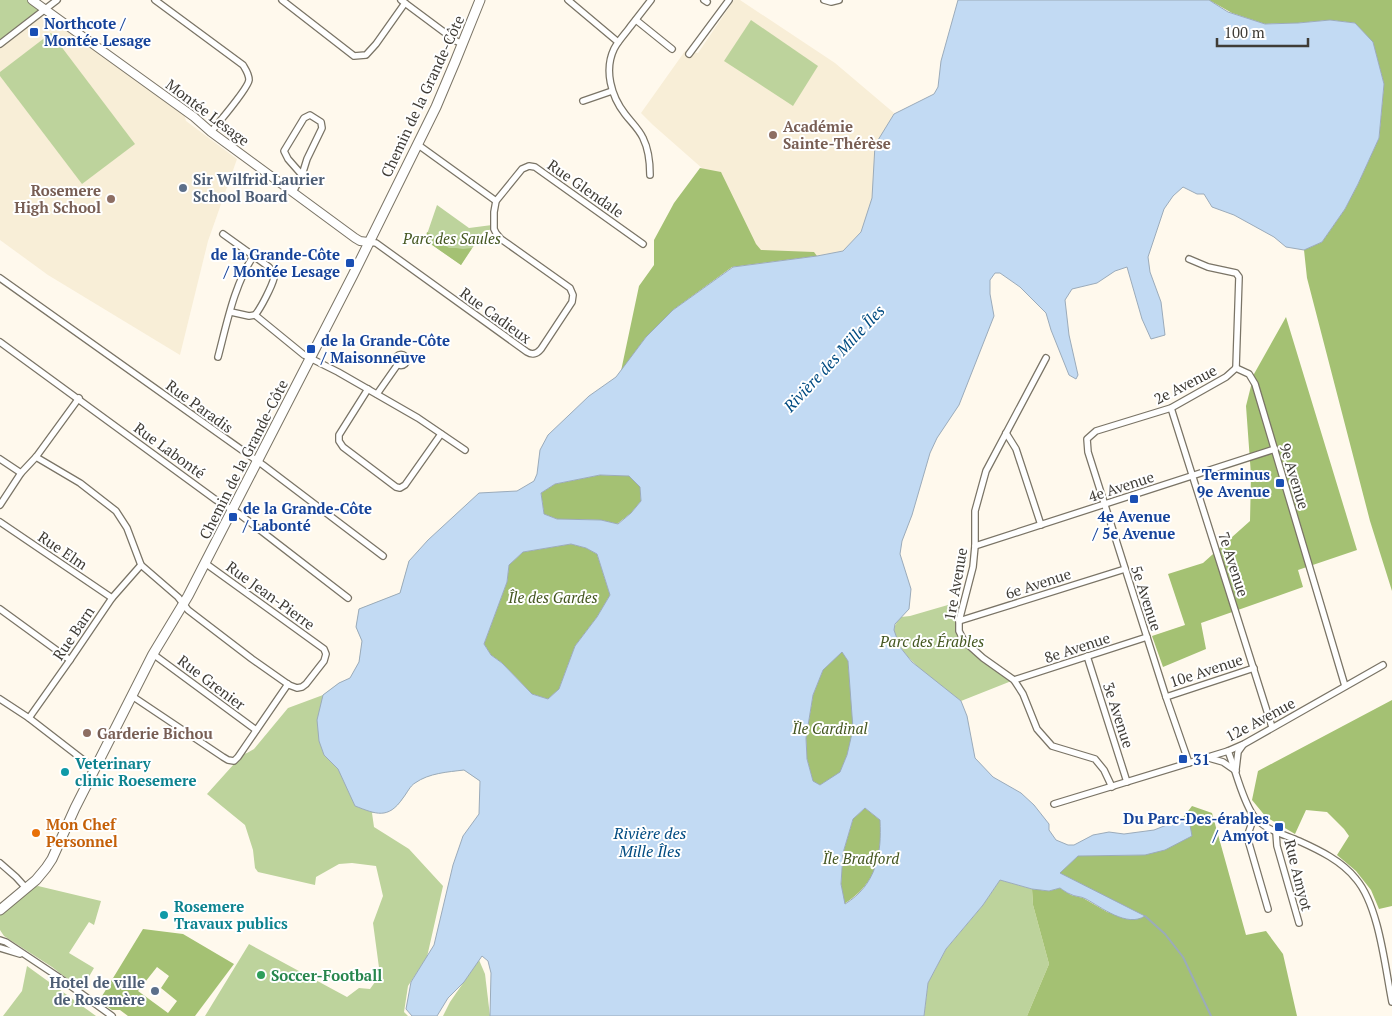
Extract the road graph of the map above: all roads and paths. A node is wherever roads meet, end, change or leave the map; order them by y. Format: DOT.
graph roads {
  1 [pos="32,0"];
  2 [pos="57,0"];
  3 [pos="155,0"];
  4 [pos="282,0"];
  5 [pos="480,0"];
  6 [pos="651,0"];
  7 [pos="729,0"];
  8 [pos="824,0"];
  9 [pos="839,0"];
  10 [pos="572,1"];
  11 [pos="403,2"];
  12 [pos="45,10"];
  13 [pos="636,20"];
  14 [pos="618,42"];
  15 [pos="0,44"];
  16 [pos="463,44"];
  17 [pos="672,49"];
  18 [pos="689,54"];
  19 [pos="612,91"];
  20 [pos="583,101"];
  21 [pos="211,132"];
  22 [pos="417,144"];
  23 [pos="650,175"];
  24 [pos="302,176"];
  25 [pos="293,192"];
  26 [pos="496,200"];
  27 [pos="223,234"];
  28 [pos="368,242"];
  29 [pos="643,244"];
  30 [pos="254,255"];
  31 [pos="1189,260"];
  32 [pos="0,278"];
  33 [pos="231,312"];
  34 [pos="255,315"];
  35 [pos="0,342"];
  36 [pos="218,357"];
  37 [pos="311,358"];
  38 [pos="1046,358"];
  39 [pos="398,364"];
  40 [pos="1236,368"];
  41 [pos="368,389"];
  42 [pos="377,394"];
  43 [pos="79,398"];
  44 [pos="1171,408"];
  45 [pos="1006,433"];
  46 [pos="441,434"];
  47 [pos="1087,439"];
  48 [pos="1274,449"];
  49 [pos="465,450"];
  50 [pos="36,457"];
  51 [pos="0,459"];
  52 [pos="257,462"];
  53 [pos="21,473"];
  54 [pos="1192,476"];
  55 [pos="1104,504"];
  56 [pos="0,505"];
  57 [pos="232,510"];
  58 [pos="0,522"];
  59 [pos="1041,525"];
  60 [pos="975,546"];
  61 [pos="383,556"];
  62 [pos="205,563"];
  63 [pos="141,565"];
  64 [pos="1125,569"];
  65 [pos="112,598"];
  66 [pos="348,598"];
  67 [pos="183,604"];
  68 [pos="0,608"];
  69 [pos="959,621"];
  70 [pos="1147,637"];
  71 [pos="153,654"];
  72 [pos="1087,656"];
  73 [pos="70,660"];
  74 [pos="1383,665"];
  75 [pos="1254,668"];
  76 [pos="1014,680"];
  77 [pos="288,684"];
  78 [pos="1345,686"];
  79 [pos="132,696"];
  80 [pos="1166,697"];
  81 [pos="0,699"];
  82 [pos="29,718"];
  83 [pos="1272,727"];
  84 [pos="256,730"];
  85 [pos="1244,744"];
  86 [pos="1228,751"];
  87 [pos="1208,757"];
  88 [pos="1189,763"];
  89 [pos="95,769"];
  90 [pos="1236,771"];
  91 [pos="1127,782"];
  92 [pos="1112,787"];
  93 [pos="1054,804"];
  94 [pos="1254,817"];
  95 [pos="1276,833"];
  96 [pos="0,863"];
  97 [pos="26,888"];
  98 [pos="1268,909"];
  99 [pos="0,910"];
  100 [pos="1299,923"];
  101 [pos="0,934"];
  102 [pos="3,941"];
  103 [pos="0,948"];
  104 [pos="27,956"];
  105 [pos="1392,1002"];
  106 [pos="112,1016"];
  1 -- 12 [label="street, Montée Lesage"];
  2 -- 12 [label="street"];
  3 -- 21 [label="street"];
  4 -- 11 [label="street"];
  5 -- 16 [label="main road, Chemin de la Grande-Côte"];
  6 -- 13 [label="street"];
  7 -- 18 [label="street"];
  8 -- 9 [label="street"];
  10 -- 14 [label="street"];
  11 -- 16 [label="street"];
  12 -- 15 [label="street"];
  12 -- 21 [label="street, Montée Lesage"];
  13 -- 14 [label="street"];
  13 -- 17 [label="street"];
  14 -- 19 [label="street"];
  16 -- 22 [label="main road, Chemin de la Grande-Côte"];
  19 -- 20 [label="street"];
  19 -- 23 [label="street"];
  21 -- 25 [label="street, Montée Lesage"];
  22 -- 26 [label="street"];
  22 -- 28 [label="main road, Chemin de la Grande-Côte"];
  24 -- 24 [label="street"];
  24 -- 25 [label="street"];
  25 -- 28 [label="street, Montée Lesage"];
  26 -- 28 [label="street, Rue Cadieux"];
  26 -- 29 [label="street, Rue Glendale"];
  27 -- 30 [label="street"];
  28 -- 37 [label="main road, Chemin de la Grande-Côte"];
  30 -- 33 [label="street"];
  30 -- 34 [label="street"];
  31 -- 40 [label="street"];
  32 -- 52 [label="street, Rue Paradis"];
  33 -- 34 [label="street"];
  33 -- 36 [label="street"];
  34 -- 37 [label="street"];
  35 -- 43 [label="street, Rue Labonté"];
  37 -- 41 [label="street"];
  37 -- 52 [label="main road, Chemin de la Grande-Côte"];
  38 -- 45 [label="street, 1re Avenue"];
  39 -- 42 [label="street"];
  40 -- 44 [label="street, 2e Avenue"];
  40 -- 48 [label="street, 9e Avenue"];
  41 -- 42 [label="street"];
  41 -- 46 [label="street"];
  42 -- 46 [label="street"];
  43 -- 50 [label="street"];
  43 -- 57 [label="street, Rue Labonté"];
  44 -- 47 [label="street, 2e Avenue"];
  44 -- 54 [label="street, 7e Avenue"];
  45 -- 59 [label="street"];
  45 -- 60 [label="street, 1re Avenue"];
  46 -- 49 [label="street"];
  47 -- 55 [label="street, 5e Avenue"];
  48 -- 54 [label="street, 4e Avenue"];
  48 -- 78 [label="street, 9e Avenue"];
  50 -- 53 [label="street"];
  50 -- 63 [label="street"];
  51 -- 53 [label="street"];
  52 -- 57 [label="main road, Chemin de la Grande-Côte"];
  52 -- 61 [label="street, Rue Paradis"];
  53 -- 56 [label="street"];
  54 -- 55 [label="street, 4e Avenue"];
  54 -- 75 [label="street, 7e Avenue"];
  55 -- 59 [label="street, 4e Avenue"];
  55 -- 64 [label="street, 5e Avenue"];
  57 -- 62 [label="main road, Chemin de la Grande-Côte"];
  57 -- 66 [label="street, Rue Labonté"];
  58 -- 65 [label="street, Rue Elm"];
  59 -- 60 [label="street, 4e Avenue"];
  60 -- 69 [label="street, 1re Avenue"];
  62 -- 67 [label="main road, Chemin de la Grande-Côte"];
  62 -- 77 [label="street, Rue Jean-Pierre"];
  63 -- 65 [label="street, Rue Barn"];
  63 -- 67 [label="street"];
  64 -- 69 [label="street, 6e Avenue"];
  64 -- 70 [label="street, 5e Avenue"];
  65 -- 73 [label="street, Rue Barn"];
  67 -- 71 [label="main road, Chemin de la Grande-Côte"];
  67 -- 77 [label="street"];
  68 -- 73 [label="street"];
  69 -- 76 [label="street, 1re Avenue"];
  70 -- 72 [label="street, 8e Avenue"];
  70 -- 80 [label="street, 5e Avenue"];
  71 -- 79 [label="main road, Chemin de la Grande-Côte"];
  71 -- 84 [label="street, Rue Grenier"];
  72 -- 76 [label="street, 8e Avenue"];
  72 -- 91 [label="street, 3e Avenue"];
  73 -- 82 [label="street, Rue Barn"];
  74 -- 78 [label="street, 12e Avenue"];
  75 -- 80 [label="street, 10e Avenue"];
  75 -- 83 [label="street, 7e Avenue"];
  76 -- 92 [label="street, 1re Avenue"];
  77 -- 84 [label="street"];
  78 -- 83 [label="street, 12e Avenue"];
  79 -- 84 [label="street"];
  79 -- 89 [label="main road, Chemin de la Grande-Côte"];
  80 -- 88 [label="street, 5e Avenue"];
  81 -- 82 [label="street"];
  82 -- 89 [label="street"];
  83 -- 85 [label="street, 12e Avenue"];
  85 -- 86 [label="street, 12e Avenue"];
  85 -- 90 [label="street"];
  86 -- 87 [label="street, 12e Avenue"];
  86 -- 90 [label="street"];
  87 -- 88 [label="street, 12e Avenue"];
  87 -- 90 [label="street"];
  88 -- 91 [label="street, 12e Avenue"];
  89 -- 97 [label="main road, Chemin de la Grande-Côte"];
  90 -- 94 [label="street"];
  91 -- 92 [label="street, 12e Avenue"];
  92 -- 93 [label="street, 12e Avenue"];
  94 -- 95 [label="street"];
  94 -- 98 [label="street"];
  95 -- 100 [label="street, Rue Amyot"];
  95 -- 105 [label="street"];
  96 -- 97 [label="street"];
  97 -- 99 [label="main road, Chemin de la Grande-Côte"];
  101 -- 102 [label="street"];
  102 -- 104 [label="street"];
  103 -- 104 [label="street"];
  104 -- 106 [label="street"];
}
